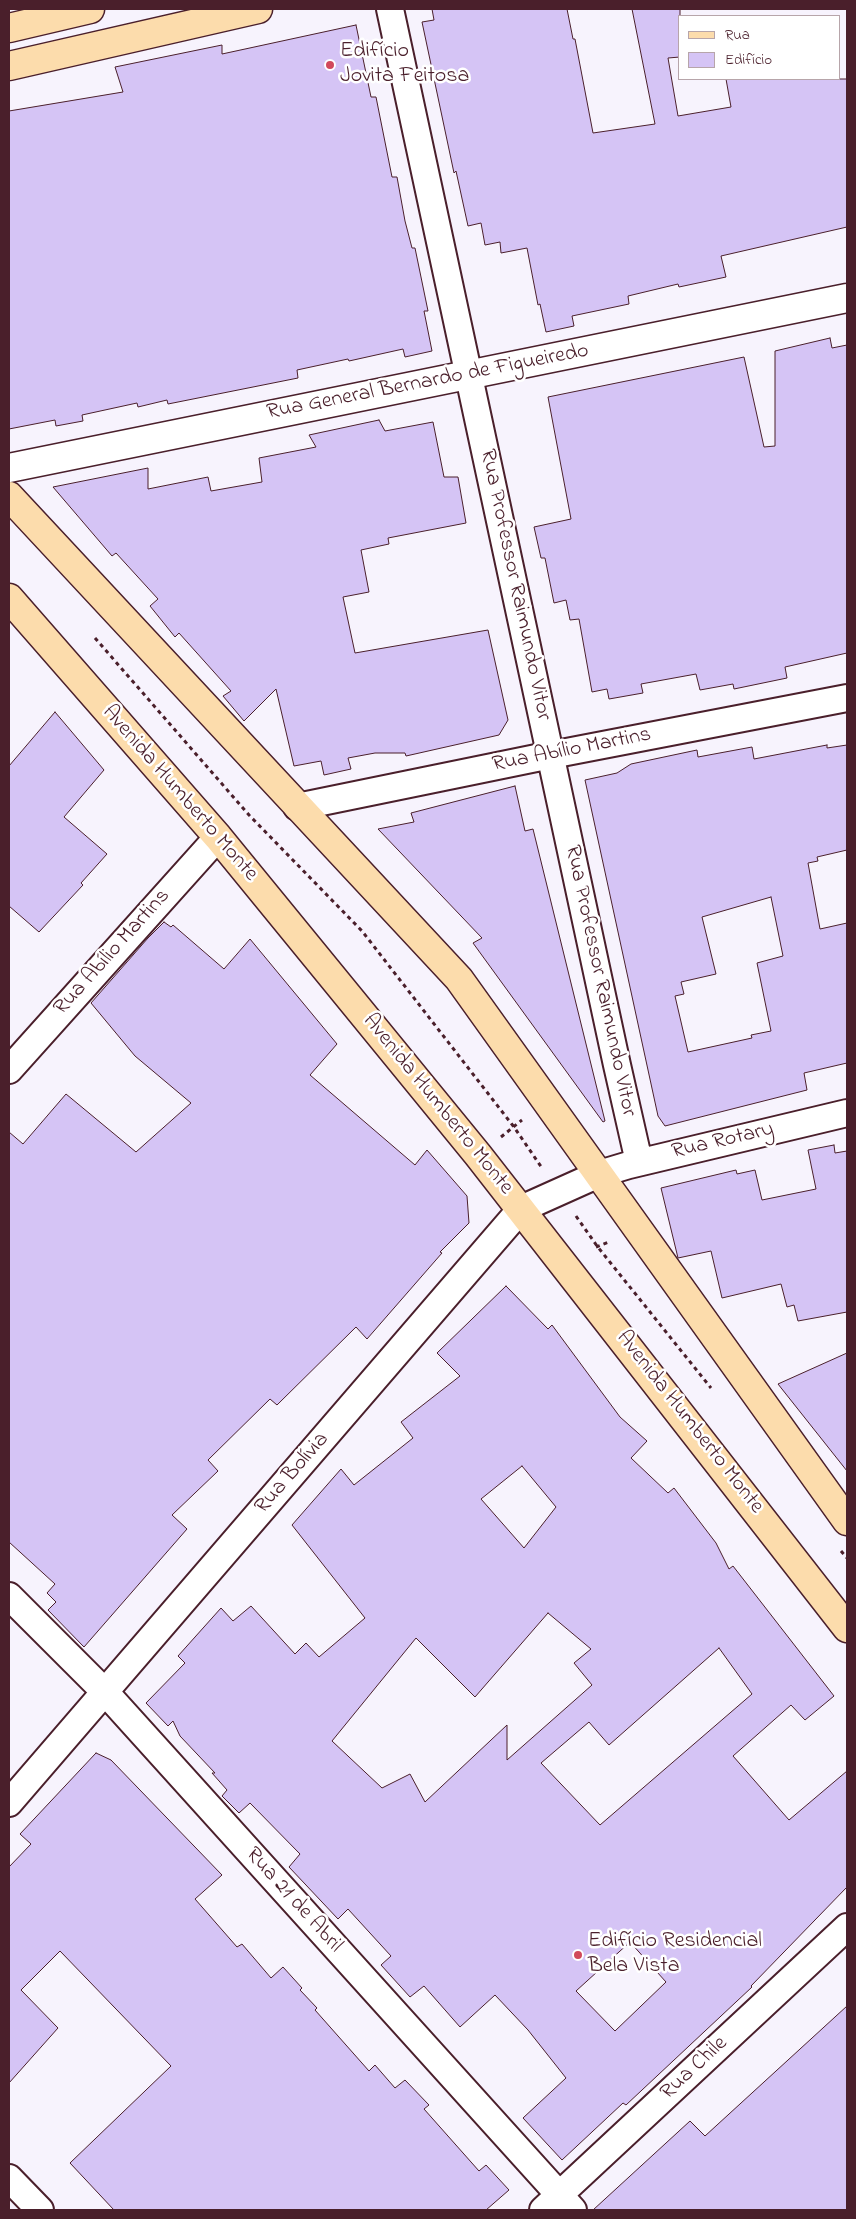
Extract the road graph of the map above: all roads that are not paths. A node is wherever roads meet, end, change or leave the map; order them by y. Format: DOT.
graph roads {
  1 [pos="90,9"];
  2 [pos="258,9"];
  3 [pos="390,9"];
  4 [pos="9,28"];
  5 [pos="9,66"];
  6 [pos="847,298"];
  7 [pos="468,376"];
  8 [pos="9,468"];
  9 [pos="9,496"];
  10 [pos="9,598"];
  11 [pos="847,698"];
  12 [pos="551,754"];
  13 [pos="297,807"];
  14 [pos="218,837"];
  15 [pos="9,1070"];
  16 [pos="847,1112"];
  17 [pos="639,1162"];
  18 [pos="600,1174"];
  19 [pos="521,1209"];
  20 [pos="844,1511"];
  21 [pos="9,1596"];
  22 [pos="847,1628"];
  23 [pos="106,1692"];
  24 [pos="9,1804"];
  25 [pos="847,1927"];
  26 [pos="9,2178"];
  27 [pos="558,2206"];
  28 [pos="40,2210"];
  1 -- 4 [label="main road"];
  2 -- 5 [label="main road"];
  3 -- 7 [label="street, Rua Professor Raimundo Vitor"];
  6 -- 7 [label="street, Rua General Bernardo de Figueiredo"];
  7 -- 8 [label="street, Rua General Bernardo de Figueiredo"];
  7 -- 12 [label="street, Rua Professor Raimundo Vitor"];
  9 -- 13 [label="main road"];
  10 -- 14 [label="main road, Avenida Humberto Monte"];
  11 -- 12 [label="street, Rua Abílio Martins"];
  12 -- 13 [label="street, Rua Abílio Martins"];
  12 -- 17 [label="street, Rua Professor Raimundo Vitor"];
  13 -- 18 [label="main road"];
  14 -- 15 [label="street, Rua Abílio Martins"];
  14 -- 19 [label="main road, Avenida Humberto Monte"];
  16 -- 17 [label="street, Rua Rotary"];
  17 -- 18 [label="street, Rua Rotary"];
  18 -- 19 [label="street, Rua Bolívia"];
  18 -- 20 [label="main road"];
  19 -- 22 [label="main road, Avenida Humberto Monte"];
  19 -- 23 [label="street, Rua Bolívia"];
  21 -- 23 [label="street, Rua 21 de Abril"];
  23 -- 24 [label="street, Rua Bolívia"];
  23 -- 27 [label="street, Rua 21 de Abril"];
  25 -- 27 [label="street, Rua Chile"];
  26 -- 28 [label="street"];
}
